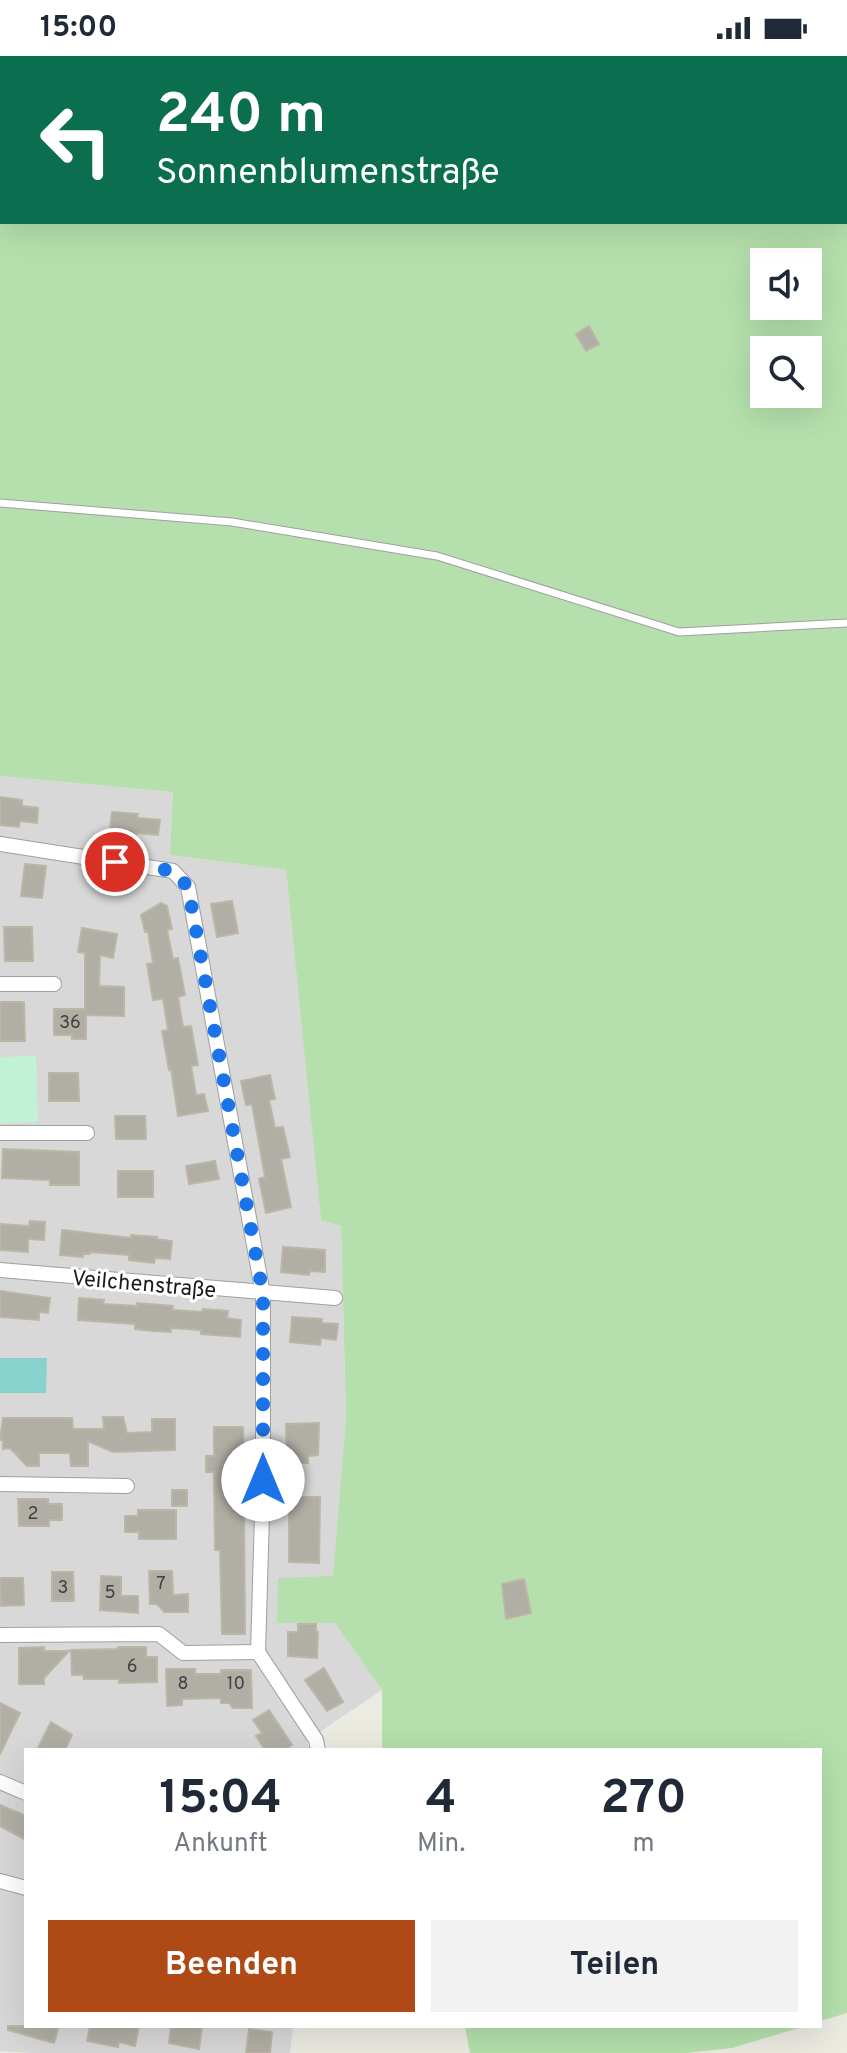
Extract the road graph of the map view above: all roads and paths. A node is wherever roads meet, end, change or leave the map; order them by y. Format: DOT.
graph roads {
  1 [pos="0,503"];
  2 [pos="847,623"];
  3 [pos="0,844"];
  4 [pos="0,984"];
  5 [pos="54,984"];
  6 [pos="0,1133"];
  7 [pos="87,1133"];
  8 [pos="0,1270"];
  9 [pos="263,1294"];
  10 [pos="335,1298"];
  11 [pos="0,1484"];
  12 [pos="127,1486"];
  13 [pos="1,1636"];
  14 [pos="258,1652"];
  15 [pos="318,1748"];
  16 [pos="0,1782"];
  17 [pos="24,1792"];
  18 [pos="0,1881"];
  19 [pos="24,1887"];
  1 -- 2 [label="lane"];
  3 -- 9 [label="street"];
  4 -- 5 [label="street"];
  6 -- 7 [label="street"];
  8 -- 9 [label="street, Veilchenstraße"];
  9 -- 10 [label="street, Veilchenstraße"];
  9 -- 14 [label="street"];
  11 -- 12 [label="street"];
  13 -- 14 [label="street"];
  14 -- 15 [label="street"];
  16 -- 17 [label="street"];
  18 -- 19 [label="street"];
}
